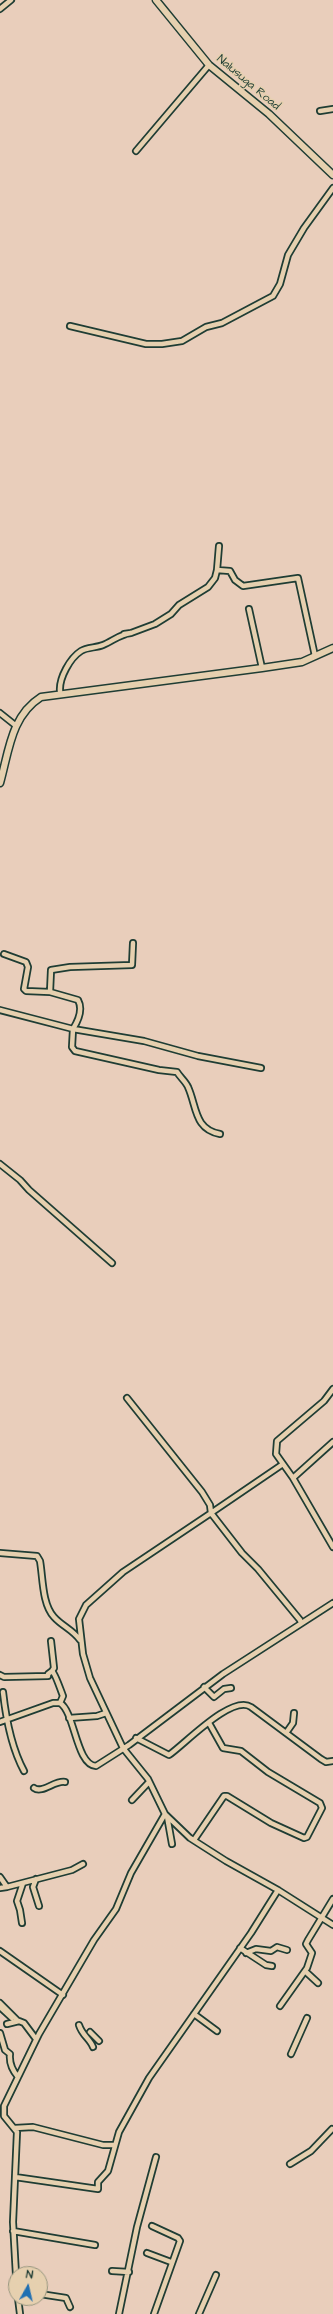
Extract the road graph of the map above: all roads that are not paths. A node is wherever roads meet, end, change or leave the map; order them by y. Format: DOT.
graph roads {
  1 [pos="11,0"];
  2 [pos="156,0"];
  3 [pos="0,9"];
  4 [pos="209,65"];
  5 [pos="333,109"];
  6 [pos="320,111"];
  7 [pos="136,151"];
  8 [pos="333,175"];
  9 [pos="333,188"];
  10 [pos="70,326"];
  11 [pos="219,546"];
  12 [pos="217,570"];
  13 [pos="249,609"];
  14 [pos="333,649"];
  15 [pos="315,656"];
  16 [pos="262,668"];
  17 [pos="60,691"];
  18 [pos="0,713"];
  19 [pos="15,725"];
  20 [pos="0,782"];
  21 [pos="133,943"];
  22 [pos="4,954"];
  23 [pos="50,992"];
  24 [pos="0,1010"];
  25 [pos="73,1029"];
  26 [pos="261,1068"];
  27 [pos="220,1134"];
  28 [pos="0,1164"];
  29 [pos="112,1263"];
  30 [pos="333,1389"];
  31 [pos="127,1398"];
  32 [pos="333,1442"];
  33 [pos="283,1464"];
  34 [pos="293,1478"];
  35 [pos="211,1513"];
  36 [pos="333,1547"];
  37 [pos="0,1553"];
  38 [pos="333,1603"];
  39 [pos="301,1623"];
  40 [pos="80,1640"];
  41 [pos="51,1641"];
  42 [pos="52,1671"];
  43 [pos="0,1675"];
  44 [pos="204,1687"];
  45 [pos="231,1688"];
  46 [pos="3,1692"];
  47 [pos="60,1703"];
  48 [pos="106,1713"];
  49 [pos="294,1713"];
  50 [pos="69,1718"];
  51 [pos="7,1721"];
  52 [pos="0,1722"];
  53 [pos="209,1723"];
  54 [pos="286,1733"];
  55 [pos="136,1738"];
  56 [pos="123,1748"];
  57 [pos="333,1761"];
  58 [pos="24,1771"];
  59 [pos="65,1782"];
  60 [pos="149,1782"];
  61 [pos="34,1788"];
  62 [pos="132,1800"];
  63 [pos="166,1815"];
  64 [pos="194,1840"];
  65 [pos="172,1844"];
  66 [pos="83,1864"];
  67 [pos="0,1877"];
  68 [pos="36,1880"];
  69 [pos="23,1883"];
  70 [pos="8,1886"];
  71 [pos="0,1888"];
  72 [pos="278,1890"];
  73 [pos="333,1899"];
  74 [pos="39,1906"];
  75 [pos="323,1919"];
  76 [pos="22,1923"];
  77 [pos="333,1925"];
  78 [pos="240,1948"];
  79 [pos="287,1950"];
  80 [pos="0,1952"];
  81 [pos="246,1953"];
  82 [pos="272,1966"];
  83 [pos="305,1971"];
  84 [pos="318,1983"];
  85 [pos="63,1995"];
  86 [pos="0,2003"];
  87 [pos="280,2006"];
  88 [pos="0,2007"];
  89 [pos="194,2014"];
  90 [pos="307,2018"];
  91 [pos="17,2022"];
  92 [pos="7,2024"];
  93 [pos="79,2025"];
  94 [pos="217,2031"];
  95 [pos="90,2032"];
  96 [pos="0,2033"];
  97 [pos="36,2040"];
  98 [pos="99,2041"];
  99 [pos="93,2047"];
  100 [pos="291,2054"];
  101 [pos="18,2077"];
  102 [pos="15,2128"];
  103 [pos="333,2128"];
  104 [pos="114,2145"];
  105 [pos="156,2157"];
  106 [pos="290,2164"];
  107 [pos="14,2177"];
  108 [pos="152,2226"];
  109 [pos="13,2231"];
  110 [pos="95,2245"];
  111 [pos="148,2253"];
  112 [pos="171,2262"];
  113 [pos="15,2266"];
  114 [pos="112,2271"];
  115 [pos="129,2272"];
  116 [pos="216,2275"];
  117 [pos="48,2295"];
  118 [pos="70,2307"];
  119 [pos="119,2314"];
  120 [pos="154,2314"];
  121 [pos="199,2314"];
  1 -- 3 [label="street"];
  2 -- 4 [label="street, Nalusuga Road"];
  4 -- 7 [label="street"];
  4 -- 8 [label="street, Nalusuga Road"];
  5 -- 6 [label="street"];
  9 -- 10 [label="street"];
  11 -- 12 [label="street"];
  12 -- 15 [label="street"];
  12 -- 17 [label="street"];
  13 -- 16 [label="street"];
  14 -- 15 [label="street"];
  15 -- 16 [label="street"];
  16 -- 19 [label="street"];
  18 -- 19 [label="street"];
  19 -- 20 [label="street"];
  21 -- 23 [label="street"];
  22 -- 23 [label="street"];
  23 -- 25 [label="street"];
  24 -- 25 [label="street"];
  25 -- 26 [label="street"];
  25 -- 27 [label="street"];
  28 -- 29 [label="street"];
  30 -- 33 [label="street"];
  31 -- 35 [label="street"];
  32 -- 34 [label="street"];
  33 -- 34 [label="street"];
  33 -- 35 [label="street"];
  34 -- 36 [label="street"];
  35 -- 39 [label="street"];
  35 -- 40 [label="street"];
  37 -- 40 [label="street"];
  38 -- 39 [label="street"];
  39 -- 44 [label="street"];
  40 -- 48 [label="street"];
  41 -- 42 [label="street"];
  42 -- 43 [label="street"];
  42 -- 47 [label="street"];
  44 -- 45 [label="street"];
  44 -- 55 [label="street"];
  46 -- 51 [label="street"];
  47 -- 50 [label="street"];
  47 -- 51 [label="street"];
  48 -- 50 [label="street"];
  48 -- 56 [label="street"];
  49 -- 54 [label="street"];
  50 -- 56 [label="street"];
  51 -- 52 [label="street"];
  51 -- 58 [label="street"];
  53 -- 54 [label="street"];
  53 -- 55 [label="street"];
  53 -- 64 [label="street"];
  54 -- 57 [label="street"];
  55 -- 56 [label="street"];
  56 -- 60 [label="street"];
  59 -- 61 [label="street"];
  60 -- 62 [label="street"];
  60 -- 63 [label="street"];
  63 -- 64 [label="street"];
  63 -- 65 [label="street"];
  63 -- 85 [label="street"];
  64 -- 72 [label="street"];
  66 -- 68 [label="street"];
  67 -- 70 [label="street"];
  68 -- 69 [label="street"];
  68 -- 74 [label="street"];
  69 -- 70 [label="street"];
  69 -- 76 [label="street"];
  70 -- 71 [label="street"];
  72 -- 75 [label="street"];
  72 -- 78 [label="street"];
  73 -- 75 [label="street"];
  75 -- 77 [label="street"];
  75 -- 83 [label="street"];
  78 -- 81 [label="street"];
  78 -- 89 [label="street"];
  79 -- 81 [label="street"];
  80 -- 85 [label="street"];
  81 -- 82 [label="street"];
  83 -- 84 [label="street"];
  83 -- 87 [label="street"];
  85 -- 97 [label="street"];
  86 -- 91 [label="street"];
  88 -- 91 [label="street"];
  89 -- 94 [label="street"];
  89 -- 104 [label="street"];
  90 -- 100 [label="street"];
  91 -- 92 [label="street"];
  91 -- 97 [label="street"];
  93 -- 99 [label="street"];
  95 -- 98 [label="street"];
  96 -- 101 [label="street"];
  97 -- 101 [label="street"];
  101 -- 102 [label="street"];
  102 -- 104 [label="street"];
  102 -- 107 [label="street"];
  103 -- 106 [label="street"];
  104 -- 107 [label="street"];
  105 -- 115 [label="street"];
  107 -- 109 [label="street"];
  108 -- 112 [label="street"];
  109 -- 110 [label="street"];
  109 -- 113 [label="street"];
  111 -- 112 [label="street"];
  112 -- 120 [label="street"];
  114 -- 115 [label="street"];
  115 -- 119 [label="street"];
  116 -- 121 [label="street"];
  117 -- 118 [label="street"];
}
